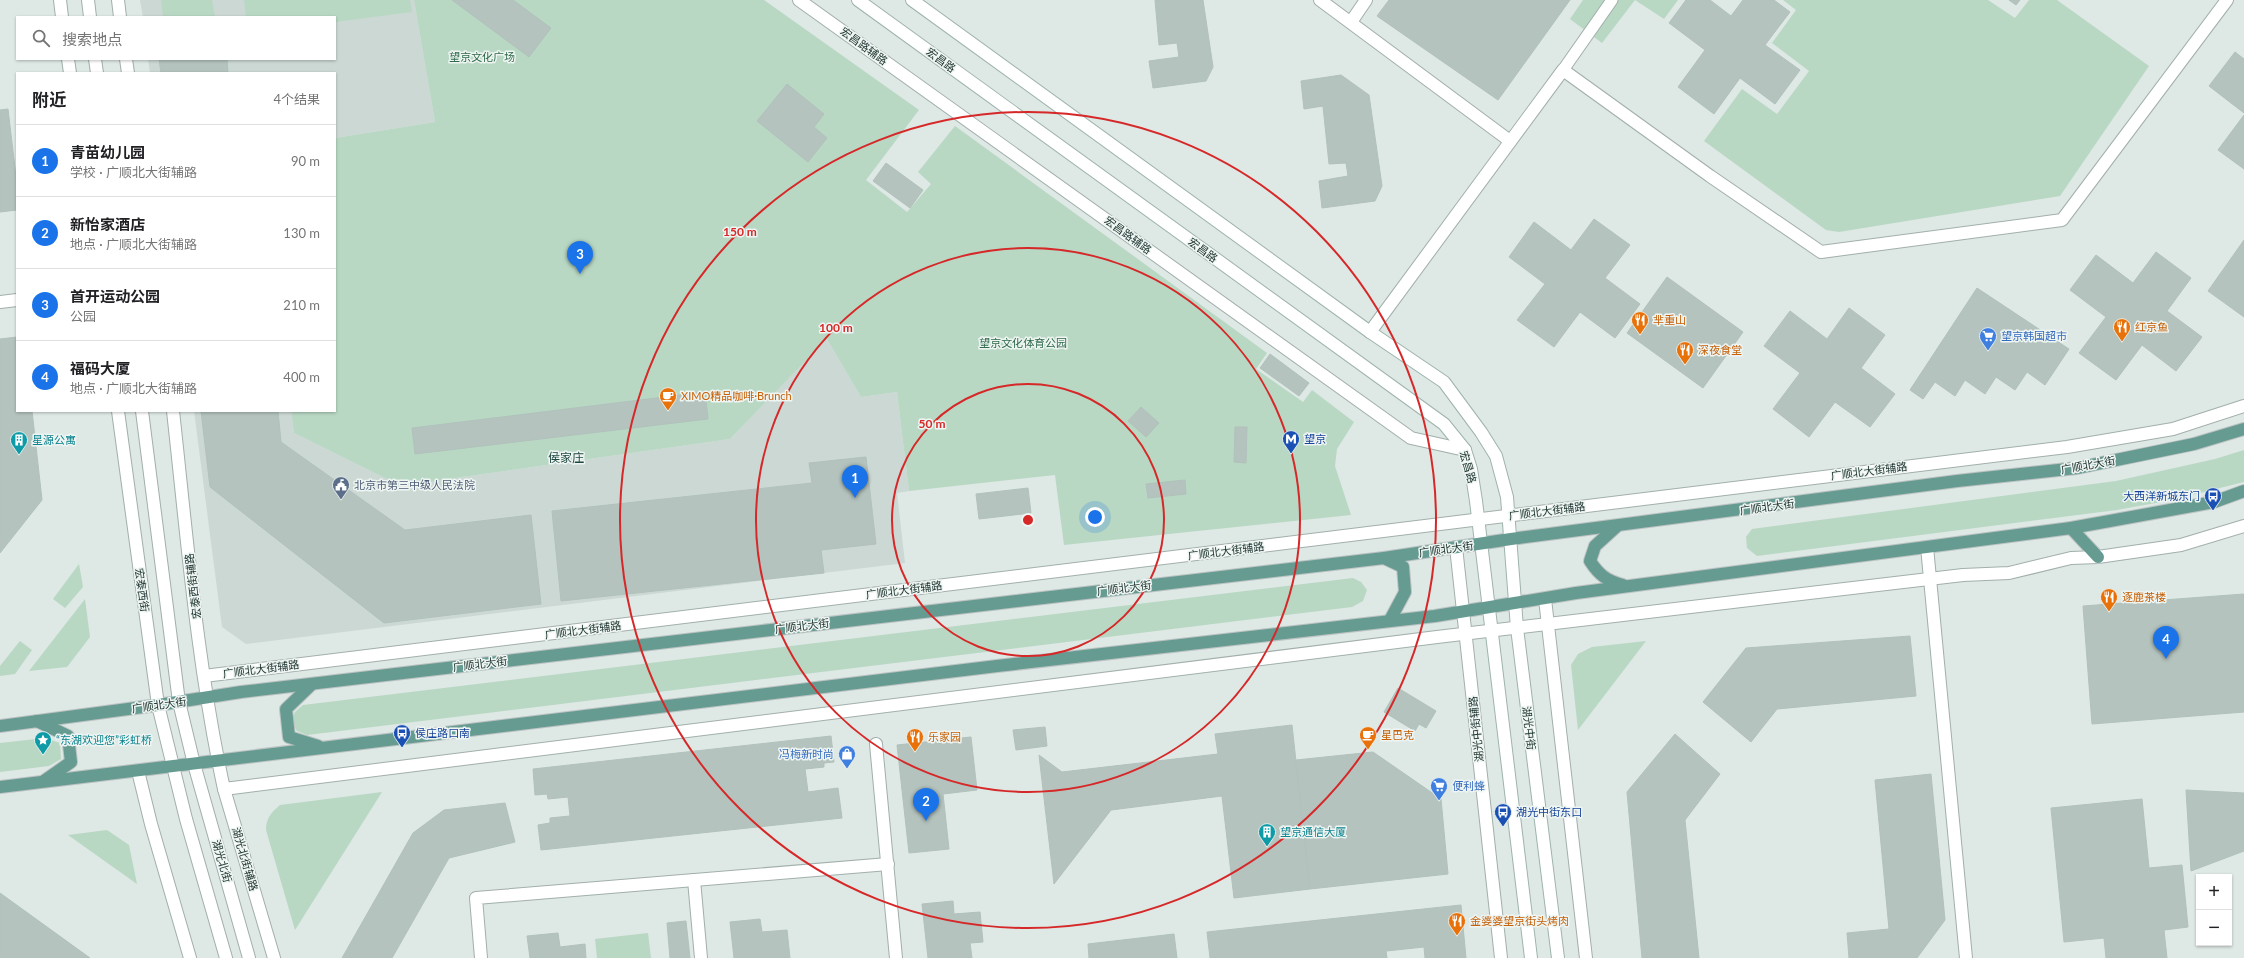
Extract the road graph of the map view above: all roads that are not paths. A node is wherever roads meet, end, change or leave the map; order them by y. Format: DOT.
graph roads {
  1 [pos="60,0"];
  2 [pos="88,0"];
  3 [pos="118,0"];
  4 [pos="799,0"];
  5 [pos="858,0"];
  6 [pos="912,0"];
  7 [pos="1320,0"];
  8 [pos="1366,0"];
  9 [pos="1612,0"];
  10 [pos="2227,0"];
  11 [pos="62,16"];
  12 [pos="90,16"];
  13 [pos="120,16"];
  14 [pos="1351,22"];
  15 [pos="68,60"];
  16 [pos="95,60"];
  17 [pos="126,60"];
  18 [pos="1563,70"];
  19 [pos="70,72"];
  20 [pos="97,72"];
  21 [pos="128,72"];
  22 [pos="1510,141"];
  23 [pos="16,300"];
  24 [pos="0,302"];
  25 [pos="1370,332"];
  26 [pos="2244,406"];
  27 [pos="118,412"];
  28 [pos="142,412"];
  29 [pos="173,412"];
  30 [pos="2244,429"];
  31 [pos="1465,450"];
  32 [pos="2244,491"];
  33 [pos="1509,516"];
  34 [pos="1478,520"];
  35 [pos="1618,526"];
  36 [pos="2244,526"];
  37 [pos="2071,528"];
  38 [pos="1511,539"];
  39 [pos="1481,544"];
  40 [pos="1456,547"];
  41 [pos="1927,547"];
  42 [pos="2098,557"];
  43 [pos="1384,558"];
  44 [pos="1931,580"];
  45 [pos="1628,586"];
  46 [pos="1545,599"];
  47 [pos="1515,604"];
  48 [pos="1489,608"];
  49 [pos="1463,612"];
  50 [pos="1390,620"];
  51 [pos="1549,624"];
  52 [pos="1517,628"];
  53 [pos="1491,631"];
  54 [pos="1466,634"];
  55 [pos="204,676"];
  56 [pos="312,684"];
  57 [pos="208,697"];
  58 [pos="179,702"];
  59 [pos="158,705"];
  60 [pos="37,721"];
  61 [pos="0,726"];
  62 [pos="876,744"];
  63 [pos="322,748"];
  64 [pos="218,760"];
  65 [pos="194,764"];
  66 [pos="173,767"];
  67 [pos="138,771"];
  68 [pos="43,782"];
  69 [pos="0,787"];
  70 [pos="224,789"];
  71 [pos="888,864"];
  72 [pos="694,880"];
  73 [pos="190,958"];
  74 [pos="226,958"];
  75 [pos="249,958"];
  76 [pos="274,958"];
  77 [pos="481,958"];
  78 [pos="701,958"];
  79 [pos="896,958"];
  80 [pos="1501,958"];
  81 [pos="1531,958"];
  82 [pos="1558,958"];
  83 [pos="1586,958"];
  84 [pos="1966,958"];
  1 -- 11 [label="street"];
  2 -- 12 [label="street"];
  3 -- 13 [label="street"];
  4 -- 31 [label="street, 宏昌路辅路"];
  5 -- 31 [label="street, 宏昌路"];
  6 -- 25 [label="street"];
  7 -- 14 [label="street"];
  8 -- 14 [label="street"];
  9 -- 18 [label="street"];
  10 -- 18 [label="street"];
  14 -- 22 [label="street"];
  15 -- 19 [label="street"];
  16 -- 20 [label="street"];
  17 -- 21 [label="street"];
  18 -- 22 [label="street"];
  22 -- 25 [label="street"];
  23 -- 24 [label="street"];
  25 -- 33 [label="street, 湖光中街"];
  26 -- 33 [label="street, 广顺北大街辅路"];
  27 -- 59 [label="street, 宏泰西街"];
  28 -- 58 [label="street, 宏泰西街"];
  29 -- 55 [label="street, 宏泰西街辅路"];
  30 -- 35 [label="main road, 广顺北大街"];
  31 -- 34 [label="street, 宏昌路"];
  32 -- 37 [label="main road"];
  33 -- 34 [label="street, 广顺北大街辅路"];
  33 -- 38 [label="street, 湖光中街"];
  34 -- 39 [label="street, 宏昌路"];
  34 -- 55 [label="street, 广顺北大街辅路"];
  35 -- 38 [label="main road, 广顺北大街"];
  35 -- 45 [label="main road"];
  36 -- 42 [label="street"];
  37 -- 41 [label="main road"];
  37 -- 42 [label="main road"];
  38 -- 39 [label="main road, 广顺北大街"];
  38 -- 47 [label="street, 湖光中街"];
  39 -- 40 [label="main road, 广顺北大街"];
  39 -- 48 [label="street"];
  40 -- 43 [label="main road, 广顺北大街"];
  40 -- 49 [label="street, 湖光中街辅路"];
  41 -- 44 [label="street"];
  41 -- 45 [label="main road"];
  42 -- 44 [label="street"];
  43 -- 50 [label="main road"];
  43 -- 56 [label="main road, 广顺北大街"];
  44 -- 51 [label="street"];
  44 -- 84 [label="street"];
  45 -- 46 [label="main road"];
  46 -- 47 [label="main road"];
  46 -- 51 [label="street"];
  47 -- 48 [label="main road"];
  47 -- 52 [label="street, 湖光中街"];
  48 -- 49 [label="main road"];
  48 -- 53 [label="street"];
  49 -- 50 [label="main road"];
  49 -- 54 [label="street, 湖光中街辅路"];
  50 -- 63 [label="main road"];
  51 -- 52 [label="street"];
  51 -- 83 [label="street"];
  52 -- 53 [label="street"];
  52 -- 82 [label="street, 湖光中街"];
  53 -- 54 [label="street"];
  53 -- 81 [label="street"];
  54 -- 70 [label="street"];
  54 -- 80 [label="street, 湖光中街辅路"];
  55 -- 57 [label="street, 宏泰西街辅路"];
  56 -- 57 [label="main road, 广顺北大街"];
  56 -- 63 [label="main road"];
  57 -- 58 [label="main road, 广顺北大街"];
  57 -- 64 [label="street, 宏泰西街辅路"];
  58 -- 59 [label="main road, 广顺北大街"];
  58 -- 65 [label="street, 宏泰西街"];
  59 -- 60 [label="main road, 广顺北大街"];
  59 -- 66 [label="street, 宏泰西街"];
  60 -- 61 [label="main road, 广顺北大街"];
  60 -- 68 [label="main road"];
  62 -- 71 [label="street"];
  63 -- 64 [label="main road"];
  64 -- 65 [label="main road"];
  64 -- 70 [label="street, 湖光北街辅路"];
  65 -- 66 [label="main road"];
  65 -- 75 [label="street, 湖光北街"];
  66 -- 67 [label="main road"];
  66 -- 74 [label="street, 湖光北街"];
  67 -- 68 [label="main road"];
  67 -- 73 [label="street"];
  68 -- 69 [label="main road"];
  70 -- 76 [label="street, 湖光北街辅路"];
  71 -- 72 [label="street"];
  71 -- 79 [label="street"];
  72 -- 77 [label="street"];
  72 -- 78 [label="street"];
}
